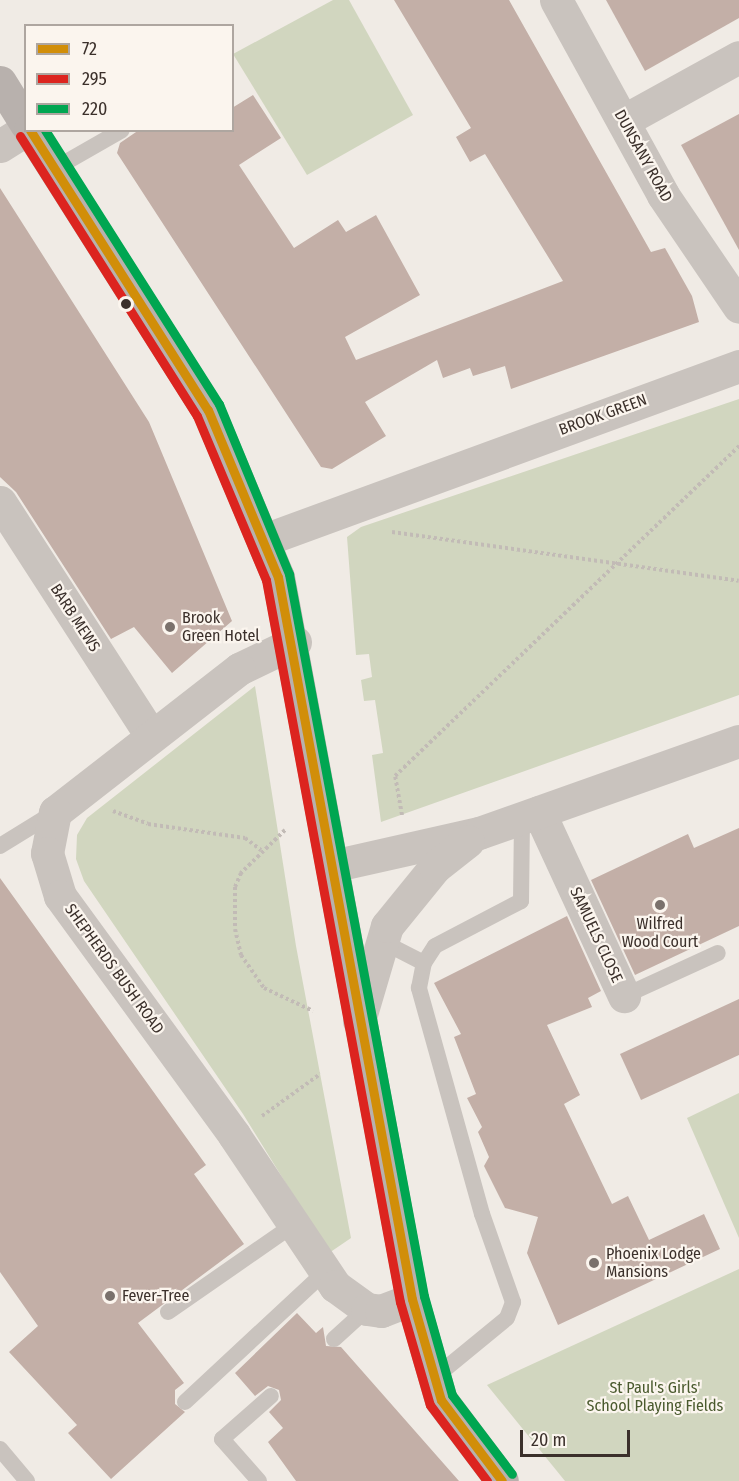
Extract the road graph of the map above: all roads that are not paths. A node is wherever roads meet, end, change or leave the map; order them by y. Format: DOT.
graph roads {
  1 [pos="556,0"];
  2 [pos="739,57"];
  3 [pos="0,82"];
  4 [pos="24,121"];
  5 [pos="623,121"];
  6 [pos="24,132"];
  7 [pos="29,132"];
  8 [pos="119,132"];
  9 [pos="0,146"];
  10 [pos="54,169"];
  11 [pos="737,304"];
  12 [pos="739,366"];
  13 [pos="0,502"];
  14 [pos="264,540"];
  15 [pos="295,642"];
  16 [pos="151,735"];
  17 [pos="739,741"];
  18 [pos="65,804"];
  19 [pos="531,815"];
  20 [pos="479,833"];
  21 [pos="0,846"];
  22 [pos="332,866"];
  23 [pos="381,940"];
  24 [pos="718,953"];
  25 [pos="424,963"];
  26 [pos="624,996"];
  27 [pos="359,1021"];
  28 [pos="293,1225"];
  29 [pos="325,1272"];
  30 [pos="412,1299"];
  31 [pos="367,1309"];
  32 [pos="168,1312"];
  33 [pos="334,1339"];
  34 [pos="434,1378"];
  35 [pos="271,1396"];
  36 [pos="185,1402"];
  37 [pos="0,1449"];
  38 [pos="27,1481"];
  39 [pos="260,1481"];
  40 [pos="502,1481"];
  1 -- 5 [label="street, DUNSANY ROAD"];
  2 -- 5 [label="street"];
  3 -- 4 [label="main road"];
  5 -- 11 [label="street, DUNSANY ROAD"];
  6 -- 9 [label="street"];
  7 -- 10 [label="main road"];
  8 -- 10 [label="lane"];
  10 -- 14 [label="main road"];
  12 -- 14 [label="street, BROOK GREEN"];
  13 -- 16 [label="street, BARB MEWS"];
  14 -- 15 [label="main road"];
  15 -- 16 [label="street"];
  15 -- 22 [label="main road"];
  16 -- 18 [label="street"];
  17 -- 19 [label="street"];
  18 -- 21 [label="lane"];
  18 -- 28 [label="street, SHEPHERDS BUSH ROAD"];
  19 -- 20 [label="street"];
  19 -- 25 [label="lane"];
  19 -- 26 [label="street, SAMUELS CLOSE"];
  20 -- 22 [label="street"];
  20 -- 23 [label="street"];
  22 -- 27 [label="main road"];
  23 -- 25 [label="lane"];
  23 -- 27 [label="street"];
  24 -- 26 [label="lane, SAMUELS CLOSE"];
  25 -- 34 [label="lane"];
  27 -- 30 [label="main road"];
  28 -- 29 [label="street, SHEPHERDS BUSH ROAD"];
  28 -- 32 [label="lane"];
  29 -- 31 [label="street, SHEPHERDS BUSH ROAD"];
  29 -- 36 [label="lane"];
  30 -- 31 [label="street"];
  30 -- 34 [label="main road"];
  31 -- 33 [label="lane"];
  34 -- 40 [label="main road"];
  35 -- 39 [label="lane"];
  37 -- 38 [label="lane"];
}
